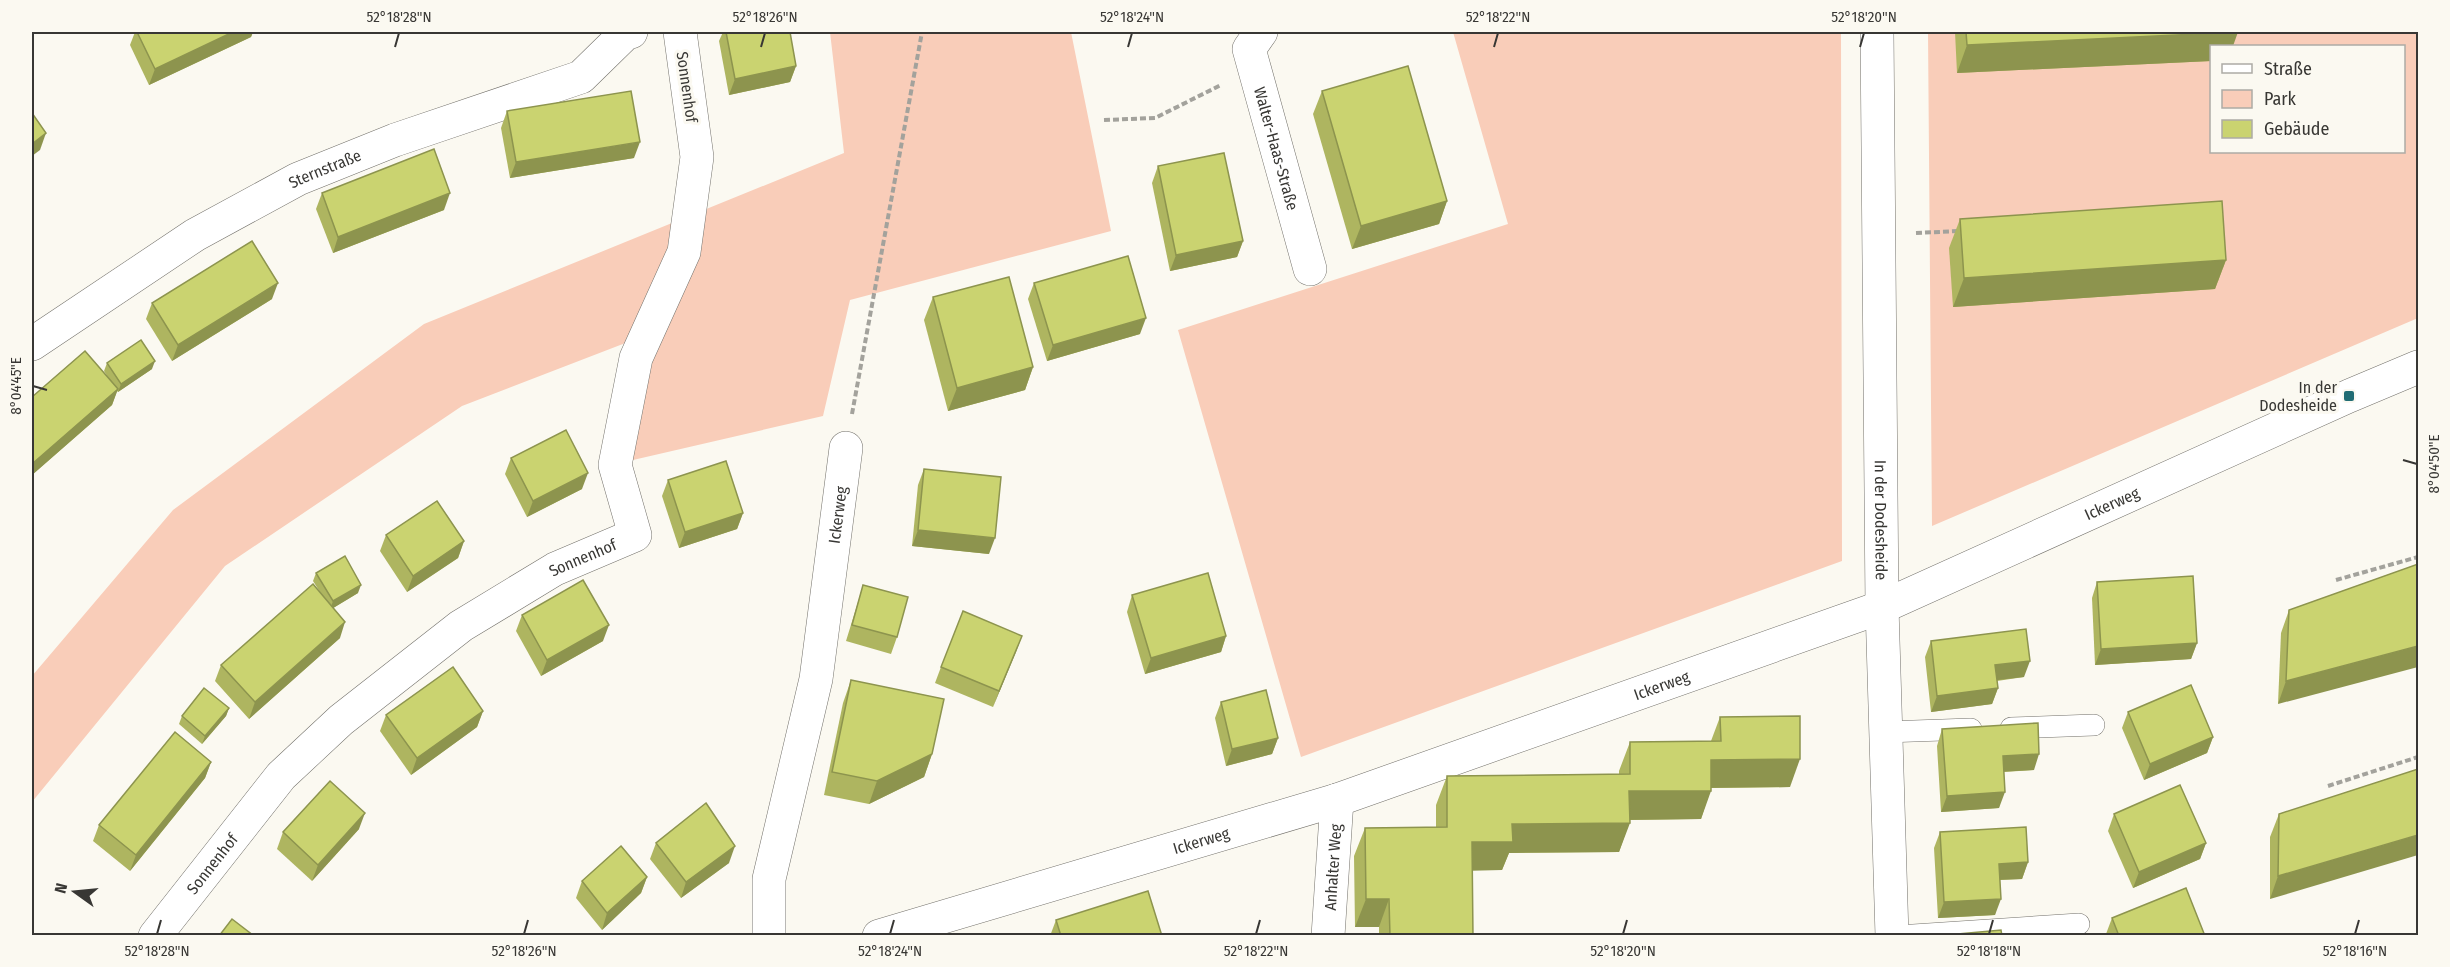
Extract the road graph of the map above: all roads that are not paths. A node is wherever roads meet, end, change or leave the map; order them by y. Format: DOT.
graph roads {
  1 [pos="631,32"];
  2 [pos="680,32"];
  3 [pos="1261,32"];
  4 [pos="1877,32"];
  5 [pos="1310,269"];
  6 [pos="32,344"];
  7 [pos="2418,368"];
  8 [pos="846,448"];
  9 [pos="1882,607"];
  10 [pos="2094,725"];
  11 [pos="1885,732"];
  12 [pos="1337,800"];
  13 [pos="2079,924"];
  14 [pos="884,935"];
  15 [pos="155,936"];
  16 [pos="769,936"];
  17 [pos="1328,936"];
  18 [pos="1892,936"];
  19 [pos="1898,936"];
  1 -- 6 [label="street, Sternstraße"];
  2 -- 15 [label="street, Sonnenhof"];
  3 -- 5 [label="street, Walter-Haas-Straße"];
  4 -- 9 [label="street, In der Dodesheide"];
  7 -- 9 [label="street, Ickerweg"];
  8 -- 16 [label="street, Ickerweg"];
  9 -- 11 [label="street, In der Dodesheide"];
  9 -- 12 [label="street, Ickerweg"];
  10 -- 11 [label="lane"];
  11 -- 18 [label="street, In der Dodesheide"];
  12 -- 14 [label="street, Ickerweg"];
  12 -- 17 [label="street, Anhalter Weg"];
  13 -- 19 [label="lane"];
}
